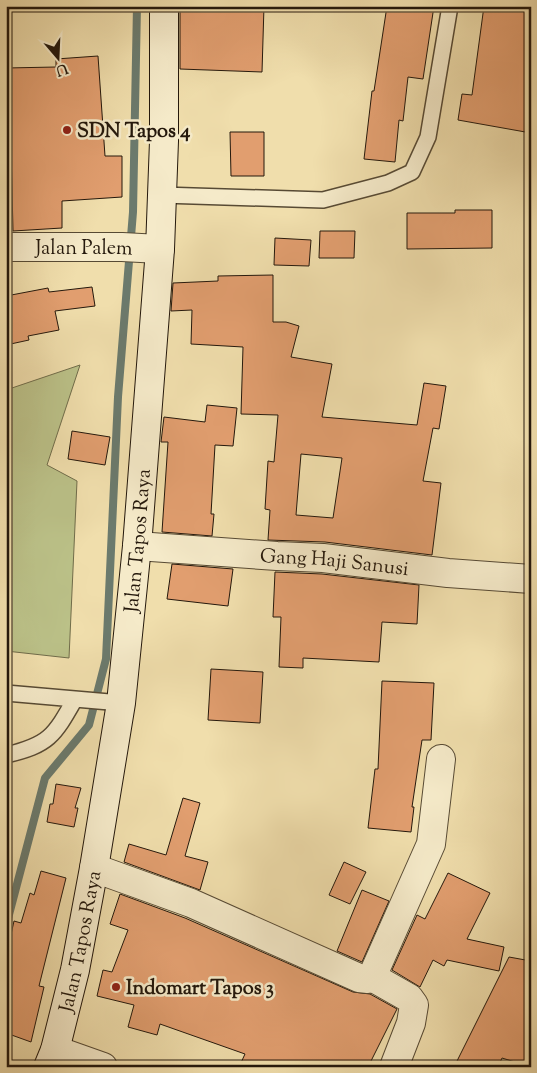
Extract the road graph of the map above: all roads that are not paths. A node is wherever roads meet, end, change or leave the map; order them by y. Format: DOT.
graph roads {
  1 [pos="164,6"];
  2 [pos="450,6"];
  3 [pos="162,195"];
  4 [pos="6,246"];
  5 [pos="141,248"];
  6 [pos="138,546"];
  7 [pos="531,579"];
  8 [pos="6,693"];
  9 [pos="79,700"];
  10 [pos="117,703"];
  11 [pos="6,755"];
  12 [pos="441,759"];
  13 [pos="94,868"];
  14 [pos="372,977"];
  15 [pos="51,1059"];
  16 [pos="102,1067"];
  17 [pos="394,1067"];
  1 -- 3 [label="street, Jalan Tapos Raya"];
  2 -- 3 [label="lane"];
  3 -- 5 [label="street, Jalan Tapos Raya"];
  4 -- 5 [label="street, Jalan Palem"];
  5 -- 6 [label="street, Jalan Tapos Raya"];
  6 -- 7 [label="street, Gang Haji Sanusi"];
  6 -- 10 [label="street, Jalan Tapos Raya"];
  8 -- 9 [label="lane"];
  9 -- 10 [label="lane"];
  9 -- 11 [label="lane"];
  10 -- 13 [label="street, Jalan Tapos Raya"];
  12 -- 14 [label="street"];
  13 -- 14 [label="street"];
  13 -- 15 [label="street, Jalan Tapos Raya"];
  14 -- 17 [label="street"];
  15 -- 16 [label="street"];
}
